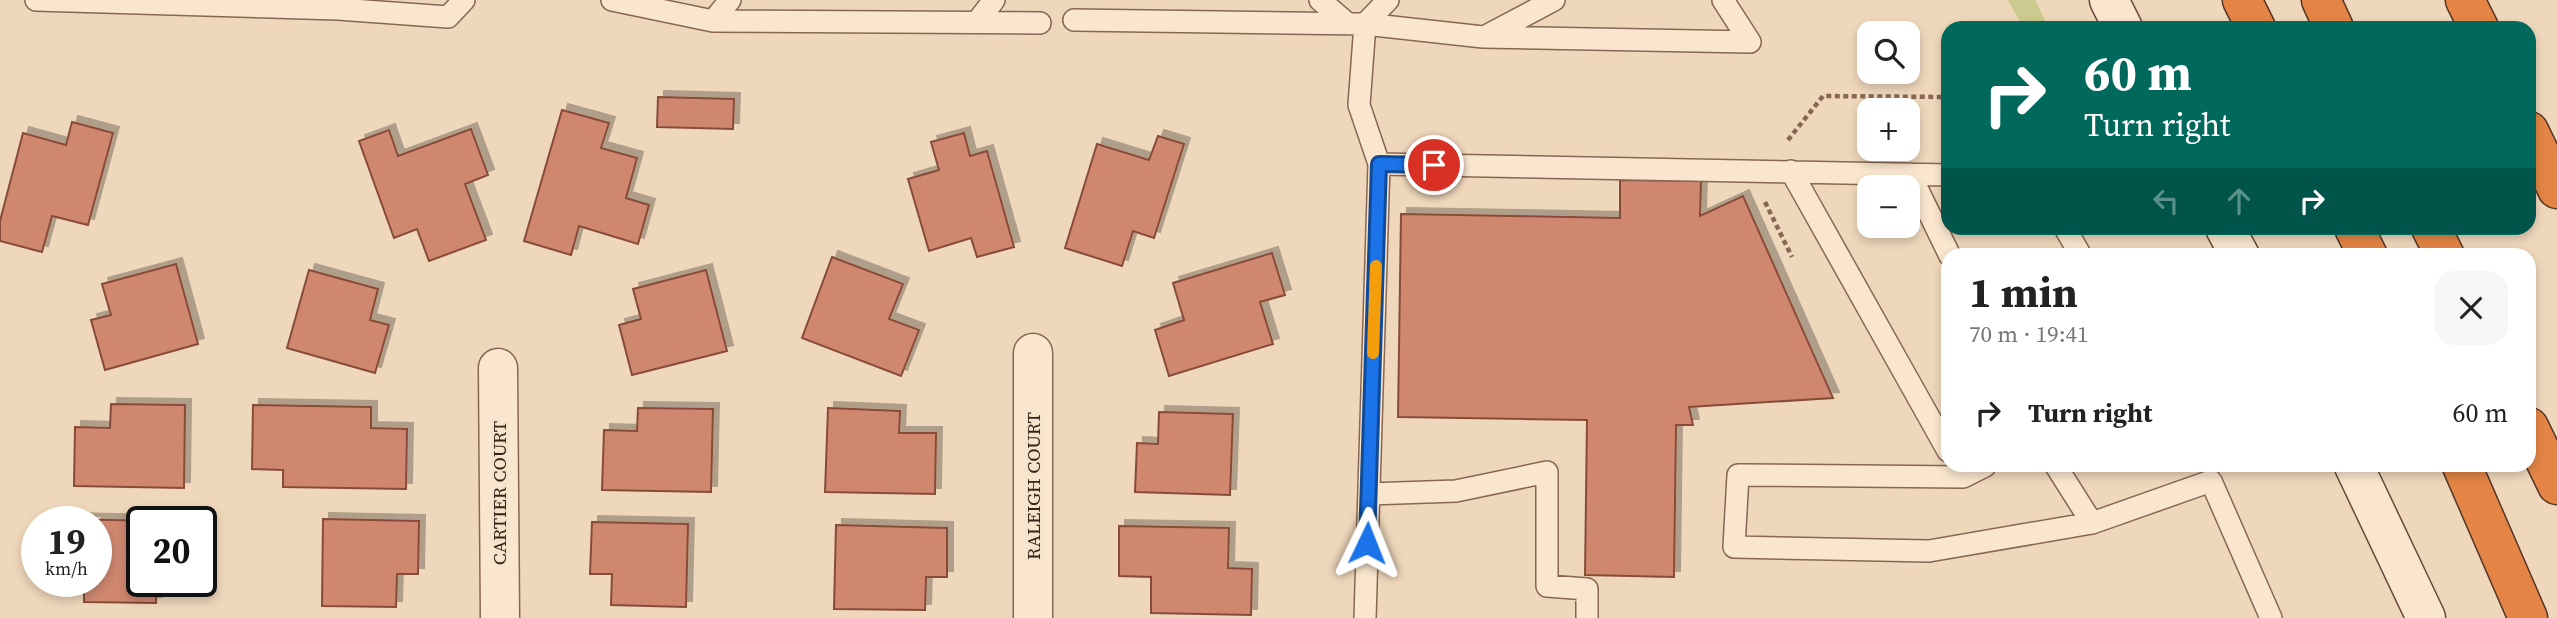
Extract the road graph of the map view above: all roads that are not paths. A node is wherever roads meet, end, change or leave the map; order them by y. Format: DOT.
graph roads {
  1 [pos="36,0"];
  2 [pos="464,0"];
  3 [pos="612,0"];
  4 [pos="730,0"];
  5 [pos="994,0"];
  6 [pos="1320,0"];
  7 [pos="1388,0"];
  8 [pos="1554,0"];
  9 [pos="1723,0"];
  10 [pos="2109,0"];
  11 [pos="2242,0"];
  12 [pos="2321,0"];
  13 [pos="2465,0"];
  14 [pos="1074,20"];
  15 [pos="713,21"];
  16 [pos="2120,21"];
  17 [pos="2252,21"];
  18 [pos="2331,21"];
  19 [pos="2476,21"];
  20 [pos="977,22"];
  21 [pos="1040,23"];
  22 [pos="1356,24"];
  23 [pos="1483,37"];
  24 [pos="2536,145"];
  25 [pos="1379,164"];
  26 [pos="1791,171"];
  27 [pos="1910,174"];
  28 [pos="1941,175"];
  29 [pos="2557,188"];
  30 [pos="1946,248"];
  31 [pos="1032,353"];
  32 [pos="498,368"];
  33 [pos="1941,439"];
  34 [pos="2536,442"];
  35 [pos="1941,471"];
  36 [pos="2060,472"];
  37 [pos="2357,472"];
  38 [pos="2465,472"];
  39 [pos="2557,485"];
  40 [pos="1369,494"];
  41 [pos="2092,523"];
  42 [pos="500,618"];
  43 [pos="1033,618"];
  44 [pos="1365,618"];
  45 [pos="1587,618"];
  46 [pos="2271,618"];
  47 [pos="2426,618"];
  48 [pos="2528,618"];
  1 -- 2 [label="lane"];
  3 -- 15 [label="lane"];
  4 -- 15 [label="lane"];
  5 -- 20 [label="lane"];
  6 -- 22 [label="lane"];
  7 -- 22 [label="lane"];
  8 -- 23 [label="lane"];
  9 -- 23 [label="lane"];
  10 -- 16 [label="street"];
  11 -- 17 [label="highway"];
  12 -- 18 [label="highway"];
  13 -- 19 [label="highway"];
  14 -- 22 [label="lane"];
  15 -- 20 [label="lane"];
  20 -- 21 [label="lane"];
  22 -- 23 [label="lane"];
  22 -- 25 [label="lane"];
  24 -- 29 [label="highway"];
  25 -- 26 [label="lane"];
  25 -- 40 [label="lane"];
  26 -- 27 [label="lane"];
  26 -- 33 [label="lane"];
  27 -- 28 [label="lane"];
  27 -- 30 [label="lane"];
  31 -- 43 [label="street, RALEIGH COURT"];
  32 -- 42 [label="street, CARTIER COURT"];
  34 -- 39 [label="highway"];
  35 -- 41 [label="lane"];
  36 -- 41 [label="lane"];
  37 -- 47 [label="street"];
  38 -- 48 [label="highway"];
  40 -- 44 [label="lane"];
  40 -- 45 [label="lane"];
  41 -- 46 [label="lane"];
}
